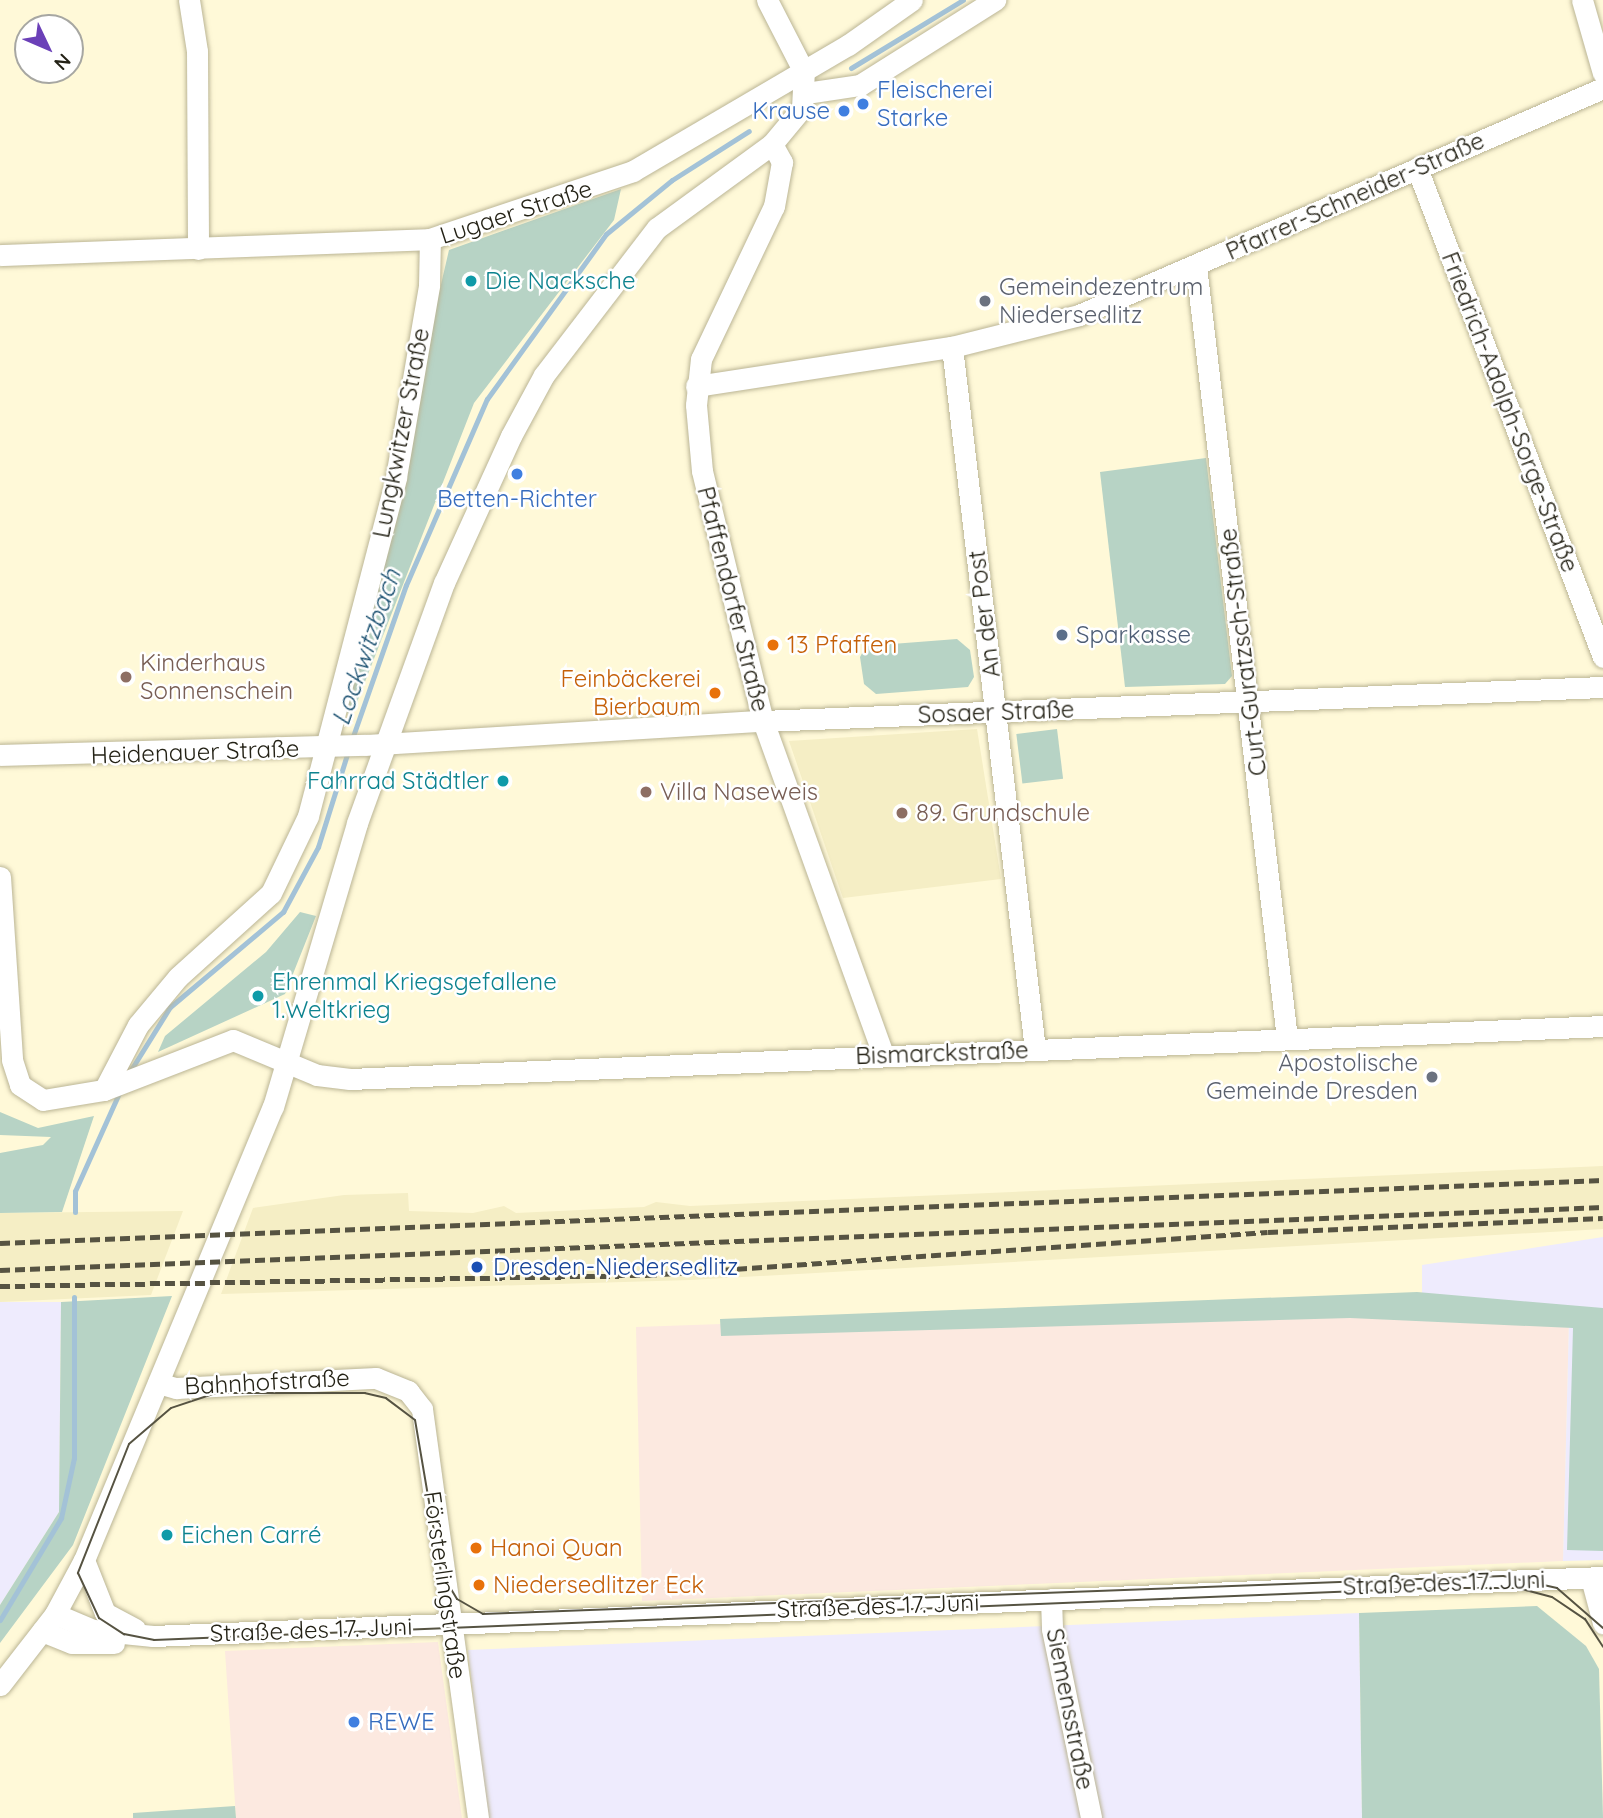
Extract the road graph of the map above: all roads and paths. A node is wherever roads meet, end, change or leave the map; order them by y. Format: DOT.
graph roads {
  1 [pos="190,0"];
  2 [pos="767,0"];
  3 [pos="912,0"];
  4 [pos="995,0"];
  5 [pos="1582,0"];
  6 [pos="804,72"];
  7 [pos="1603,73"];
  8 [pos="1603,88"];
  9 [pos="806,93"];
  10 [pos="772,144"];
  11 [pos="1417,168"];
  12 [pos="430,239"];
  13 [pos="198,249"];
  14 [pos="0,256"];
  15 [pos="1196,266"];
  16 [pos="952,347"];
  17 [pos="696,386"];
  18 [pos="1603,657"];
  19 [pos="1603,687"];
  20 [pos="1250,702"];
  21 [pos="995,712"];
  22 [pos="763,721"];
  23 [pos="390,740"];
  24 [pos="329,746"];
  25 [pos="0,755"];
  26 [pos="0,877"];
  27 [pos="1603,1026"];
  28 [pos="1287,1038"];
  29 [pos="1035,1049"];
  30 [pos="883,1055"];
  31 [pos="285,1060"];
  32 [pos="107,1089"];
  33 [pos="376,1378"];
  34 [pos="158,1383"];
  35 [pos="84,1560"];
  36 [pos="1597,1578"];
  37 [pos="1051,1599"];
  38 [pos="48,1623"];
  39 [pos="450,1623"];
  40 [pos="1603,1623"];
  41 [pos="153,1636"];
  42 [pos="0,1685"];
  43 [pos="478,1818"];
  44 [pos="1091,1818"];
  1 -- 13 [label="street"];
  2 -- 6 [label="street"];
  3 -- 6 [label="street, Lugaer Straße"];
  4 -- 9 [label="street"];
  5 -- 7 [label="street"];
  6 -- 9 [label="street"];
  6 -- 12 [label="street, Lugaer Straße"];
  8 -- 11 [label="street, Pfarrer-Schneider-Straße"];
  9 -- 10 [label="street"];
  10 -- 17 [label="street, Pfaffendorfer Straße"];
  10 -- 23 [label="street"];
  11 -- 15 [label="street, Pfarrer-Schneider-Straße"];
  11 -- 18 [label="street, Friedrich-Adolph-Sorge-Straße"];
  12 -- 13 [label="street, Lugaer Straße"];
  12 -- 24 [label="street, Lungkwitzer Straße"];
  13 -- 14 [label="street, Lugaer Straße"];
  15 -- 16 [label="street, Pfarrer-Schneider-Straße"];
  15 -- 20 [label="street, Curt-Guratzsch-Straße"];
  16 -- 17 [label="street, Pfarrer-Schneider-Straße"];
  16 -- 21 [label="street, An der Post"];
  17 -- 22 [label="street, Pfaffendorfer Straße"];
  19 -- 20 [label="street, Sosaer Straße"];
  20 -- 21 [label="street, Sosaer Straße"];
  20 -- 28 [label="street, Curt-Guratzsch-Straße"];
  21 -- 22 [label="street, Sosaer Straße"];
  21 -- 29 [label="street, An der Post"];
  22 -- 23 [label="street, Sosaer Straße"];
  22 -- 30 [label="street, Pfaffendorfer Straße"];
  23 -- 24 [label="street, Heidenauer Straße"];
  23 -- 31 [label="street"];
  24 -- 25 [label="street, Heidenauer Straße"];
  24 -- 32 [label="street, Lungkwitzer Straße"];
  26 -- 32 [label="street, Bismarckstraße"];
  27 -- 28 [label="street, Bismarckstraße"];
  28 -- 29 [label="street, Bismarckstraße"];
  29 -- 30 [label="street, Bismarckstraße"];
  30 -- 31 [label="street, Bismarckstraße"];
  31 -- 32 [label="street, Bismarckstraße"];
  31 -- 34 [label="street"];
  33 -- 34 [label="street, Bahnhofstraße"];
  33 -- 39 [label="street, Försterlingstraße"];
  34 -- 35 [label="street"];
  35 -- 38 [label="street"];
  35 -- 41 [label="street"];
  36 -- 37 [label="street, Straße des 17. Juni"];
  36 -- 40 [label="street"];
  37 -- 39 [label="street, Straße des 17. Juni"];
  37 -- 44 [label="street, Siemensstraße"];
  38 -- 41 [label="street, Straße des 17. Juni"];
  38 -- 42 [label="street"];
  39 -- 41 [label="street, Straße des 17. Juni"];
  39 -- 43 [label="street, Försterlingstraße"];
}
